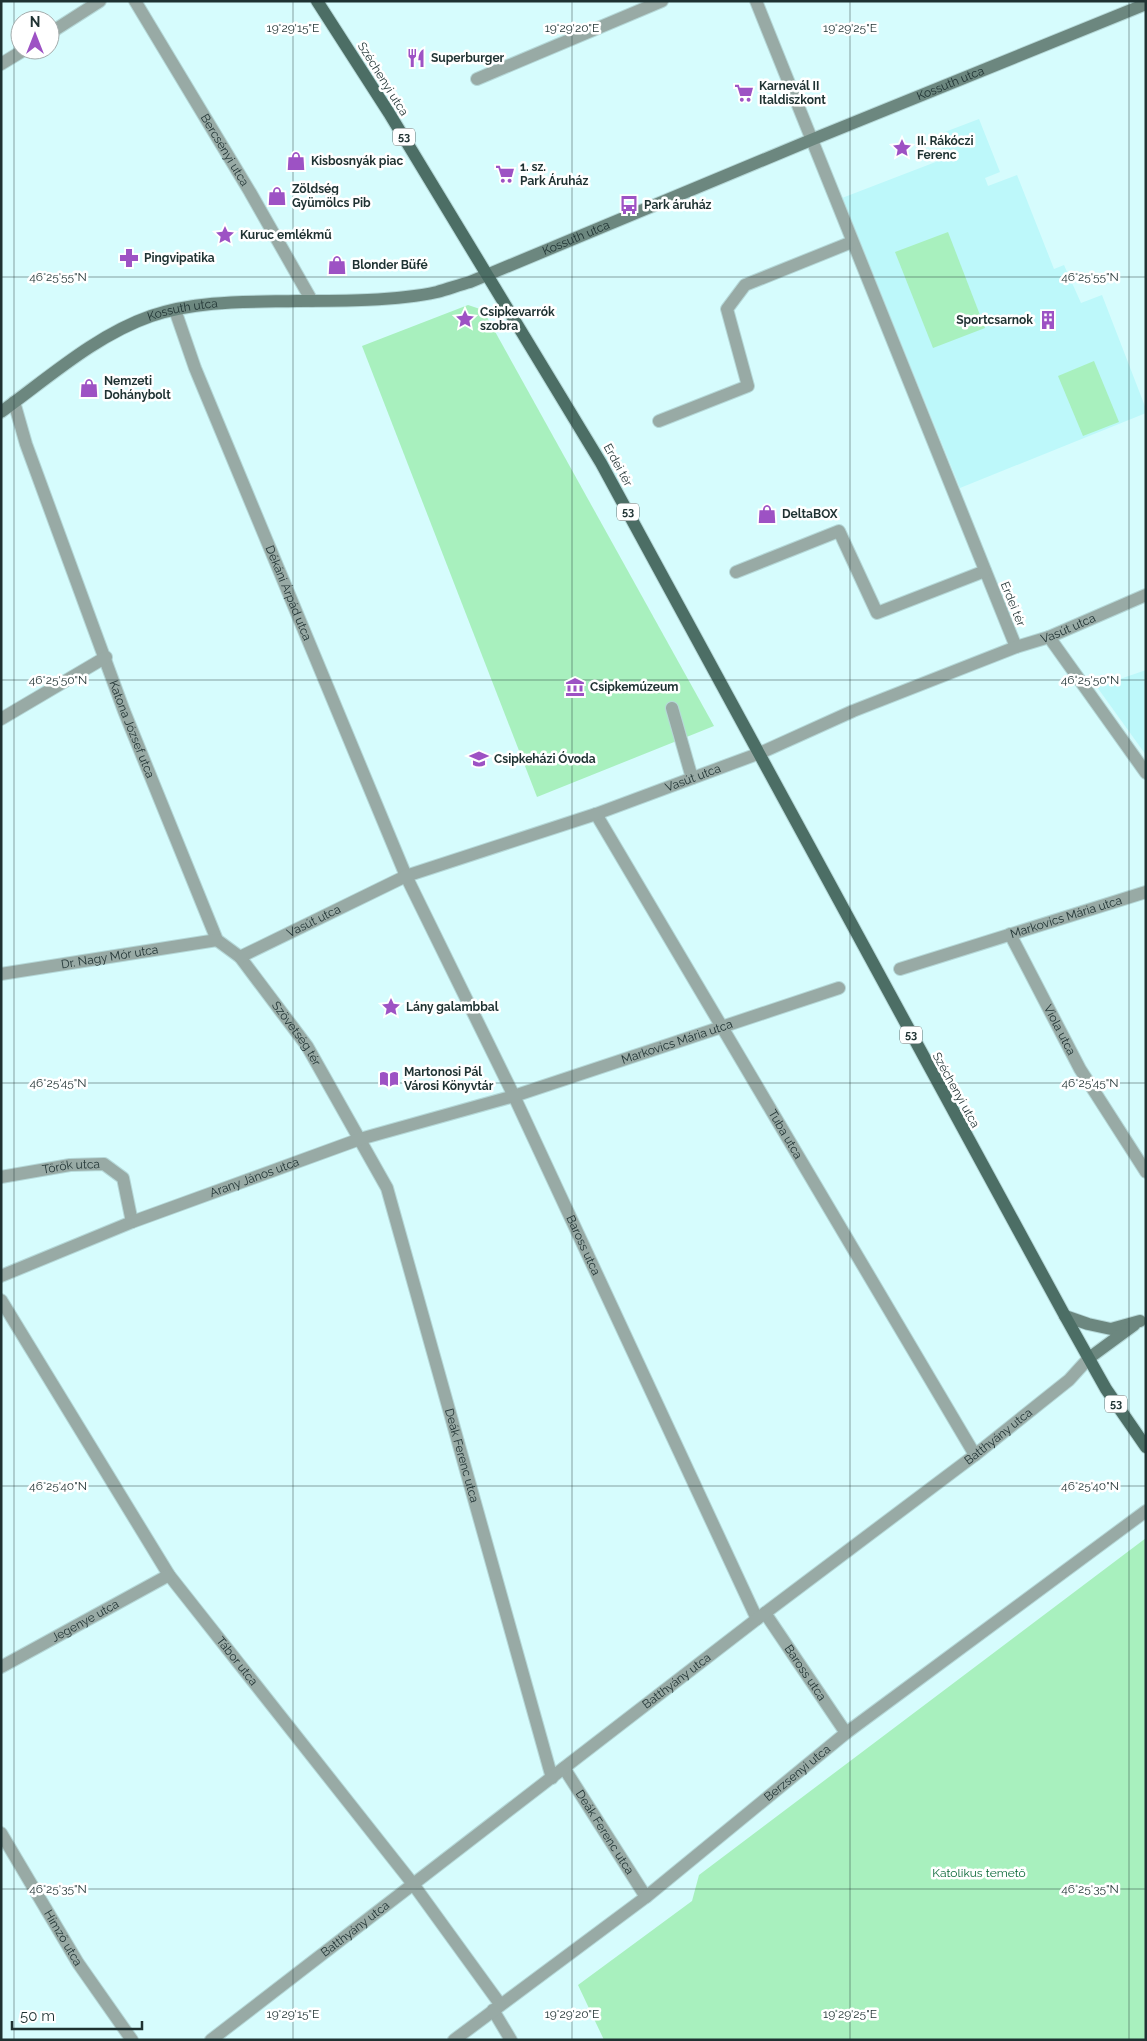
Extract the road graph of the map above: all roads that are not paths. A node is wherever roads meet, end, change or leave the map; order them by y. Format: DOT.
graph roads {
  1 [pos="100,1"];
  2 [pos="135,1"];
  3 [pos="317,1"];
  4 [pos="662,1"];
  5 [pos="756,1"];
  6 [pos="1146,4"];
  7 [pos="60,27"];
  8 [pos="477,79"];
  9 [pos="811,140"];
  10 [pos="852,242"];
  11 [pos="486,275"];
  12 [pos="312,301"];
  13 [pos="175,310"];
  14 [pos="14,402"];
  15 [pos="1,412"];
  16 [pos="659,421"];
  17 [pos="985,571"];
  18 [pos="736,572"];
  19 [pos="1146,596"];
  20 [pos="1049,637"];
  21 [pos="1016,647"];
  22 [pos="106,657"];
  23 [pos="672,708"];
  24 [pos="1,719"];
  25 [pos="760,753"];
  26 [pos="1146,773"];
  27 [pos="692,778"];
  28 [pos="596,814"];
  29 [pos="406,876"];
  30 [pos="1146,892"];
  31 [pos="1010,934"];
  32 [pos="218,940"];
  33 [pos="240,957"];
  34 [pos="900,969"];
  35 [pos="1,974"];
  36 [pos="839,988"];
  37 [pos="723,1026"];
  38 [pos="514,1096"];
  39 [pos="360,1139"];
  40 [pos="1146,1172"];
  41 [pos="1,1177"];
  42 [pos="132,1222"];
  43 [pos="1,1276"];
  44 [pos="1,1300"];
  45 [pos="1065,1316"];
  46 [pos="1143,1319"];
  47 [pos="1089,1358"];
  48 [pos="1146,1448"];
  49 [pos="975,1455"];
  50 [pos="1146,1511"];
  51 [pos="169,1575"];
  52 [pos="761,1616"];
  53 [pos="1,1666"];
  54 [pos="846,1733"];
  55 [pos="564,1768"];
  56 [pos="552,1778"];
  57 [pos="1,1832"];
  58 [pos="414,1884"];
  59 [pos="646,1897"];
  60 [pos="496,2007"];
  61 [pos="132,2040"];
  62 [pos="211,2040"];
  63 [pos="454,2040"];
  64 [pos="512,2040"];
  1 -- 7 [label="street"];
  2 -- 12 [label="street, Bercsényi utca"];
  3 -- 11 [label="main road, Széchenyi utca / 53"];
  4 -- 8 [label="street"];
  5 -- 9 [label="street, Erdei tér"];
  6 -- 9 [label="street, Kossuth utca"];
  9 -- 10 [label="street, Erdei tér"];
  9 -- 11 [label="street, Kossuth utca"];
  10 -- 16 [label="street"];
  10 -- 17 [label="street, Erdei tér"];
  11 -- 12 [label="street, Kossuth utca"];
  11 -- 25 [label="main road, Erdei tér / 53"];
  12 -- 13 [label="street, Kossuth utca"];
  13 -- 14 [label="street, Kossuth utca"];
  13 -- 29 [label="street, Dékáni Árpád utca"];
  14 -- 15 [label="street, Kossuth utca"];
  14 -- 22 [label="street, Katona József utca"];
  17 -- 18 [label="street"];
  17 -- 21 [label="street, Erdei tér"];
  19 -- 20 [label="street, Vasút utca"];
  20 -- 21 [label="street, Vasút utca"];
  20 -- 26 [label="street"];
  21 -- 25 [label="street, Vasút utca"];
  22 -- 24 [label="street"];
  22 -- 32 [label="street, Katona József utca"];
  23 -- 27 [label="street"];
  25 -- 27 [label="street, Vasút utca"];
  25 -- 45 [label="main road, Széchenyi utca / 53"];
  27 -- 28 [label="street, Vasút utca"];
  28 -- 29 [label="street, Vasút utca"];
  28 -- 37 [label="street, Tuba utca"];
  29 -- 33 [label="street, Vasút utca"];
  29 -- 38 [label="street, Baross utca"];
  30 -- 31 [label="street, Markovics Mária utca"];
  31 -- 34 [label="street, Markovics Mária utca"];
  31 -- 40 [label="street, Viola utca"];
  32 -- 33 [label="street, Szövetség tér"];
  32 -- 35 [label="street, Dr. Nagy Mór utca"];
  33 -- 39 [label="street, Szövetség tér"];
  36 -- 37 [label="street, Markovics Mária utca"];
  37 -- 38 [label="street, Markovics Mária utca"];
  37 -- 49 [label="street, Tuba utca"];
  38 -- 39 [label="street, Arany János utca"];
  38 -- 52 [label="street, Baross utca"];
  39 -- 42 [label="street, Arany János utca"];
  39 -- 56 [label="street, Deák Ferenc utca"];
  41 -- 42 [label="street, Török utca"];
  42 -- 43 [label="street, Arany János utca"];
  44 -- 51 [label="street, Tábor utca"];
  45 -- 46 [label="street, Batthyány utca"];
  45 -- 47 [label="main road, Széchenyi utca / 53"];
  46 -- 47 [label="street, Batthyány utca"];
  47 -- 48 [label="main road, 53"];
  47 -- 49 [label="street, Batthyány utca"];
  49 -- 52 [label="street, Batthyány utca"];
  50 -- 54 [label="street, Berzsenyi utca"];
  51 -- 53 [label="street, Jegenye utca"];
  51 -- 58 [label="street, Tábor utca"];
  52 -- 54 [label="street, Baross utca"];
  52 -- 55 [label="street, Batthyány utca"];
  54 -- 59 [label="street, Berzsenyi utca"];
  55 -- 56 [label="street, Batthyány utca"];
  55 -- 59 [label="street, Deák Ferenc utca"];
  56 -- 58 [label="street, Batthyány utca"];
  57 -- 61 [label="street, Hímző utca"];
  58 -- 60 [label="street, Tábor utca"];
  58 -- 62 [label="street, Batthyány utca"];
  59 -- 60 [label="street, Berzsenyi utca"];
  60 -- 63 [label="street, Berzsenyi utca"];
  60 -- 64 [label="street, Tábor utca"];
}
